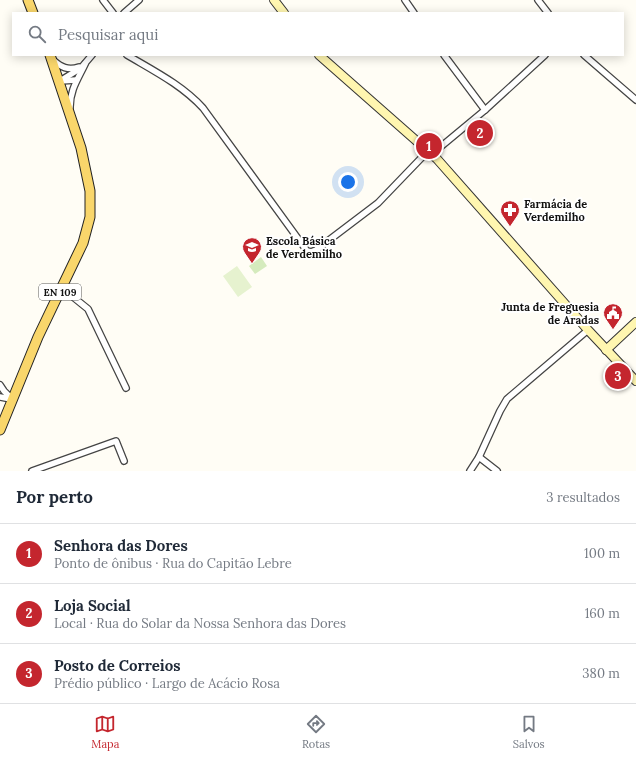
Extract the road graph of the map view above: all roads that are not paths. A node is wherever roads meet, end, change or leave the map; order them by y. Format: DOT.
graph roads {
  1 [pos="28,0"];
  2 [pos="103,0"];
  3 [pos="139,0"];
  4 [pos="274,0"];
  5 [pos="405,0"];
  6 [pos="538,0"];
  7 [pos="33,12"];
  8 [pos="112,12"];
  9 [pos="125,12"];
  10 [pos="283,12"];
  11 [pos="413,12"];
  12 [pos="547,12"];
  13 [pos="91,56"];
  14 [pos="129,56"];
  15 [pos="320,56"];
  16 [pos="445,56"];
  17 [pos="544,56"];
  18 [pos="585,56"];
  19 [pos="51,57"];
  20 [pos="85,64"];
  21 [pos="60,80"];
  22 [pos="76,80"];
  23 [pos="636,100"];
  24 [pos="485,110"];
  25 [pos="70,114"];
  26 [pos="430,152"];
  27 [pos="62,288"];
  28 [pos="636,322"];
  29 [pos="588,330"];
  30 [pos="606,350"];
  31 [pos="636,381"];
  32 [pos="0,385"];
  33 [pos="126,388"];
  34 [pos="0,397"];
  35 [pos="12,399"];
  36 [pos="0,430"];
  37 [pos="479,457"];
  38 [pos="124,461"];
  39 [pos="32,471"];
  40 [pos="470,471"];
  41 [pos="497,471"];
  1 -- 7 [label="main road"];
  2 -- 8 [label="street"];
  3 -- 9 [label="street"];
  4 -- 10 [label="main road"];
  5 -- 11 [label="street"];
  6 -- 12 [label="street"];
  13 -- 20 [label="street"];
  14 -- 26 [label="street"];
  15 -- 26 [label="main road"];
  16 -- 24 [label="street"];
  17 -- 24 [label="street"];
  18 -- 23 [label="street"];
  19 -- 20 [label="street"];
  19 -- 21 [label="main road, EN 109"];
  20 -- 21 [label="street"];
  20 -- 22 [label="street"];
  21 -- 22 [label="street"];
  21 -- 25 [label="main road, EN 109"];
  22 -- 25 [label="street"];
  24 -- 26 [label="street"];
  25 -- 27 [label="main road, EN 109"];
  26 -- 29 [label="main road"];
  27 -- 33 [label="street"];
  27 -- 35 [label="main road, EN 109"];
  28 -- 30 [label="main road"];
  29 -- 30 [label="main road"];
  29 -- 37 [label="street"];
  30 -- 31 [label="main road"];
  32 -- 35 [label="street"];
  34 -- 35 [label="street"];
  35 -- 36 [label="main road, EN 109"];
  37 -- 40 [label="street"];
  37 -- 41 [label="street"];
  38 -- 39 [label="street"];
}
